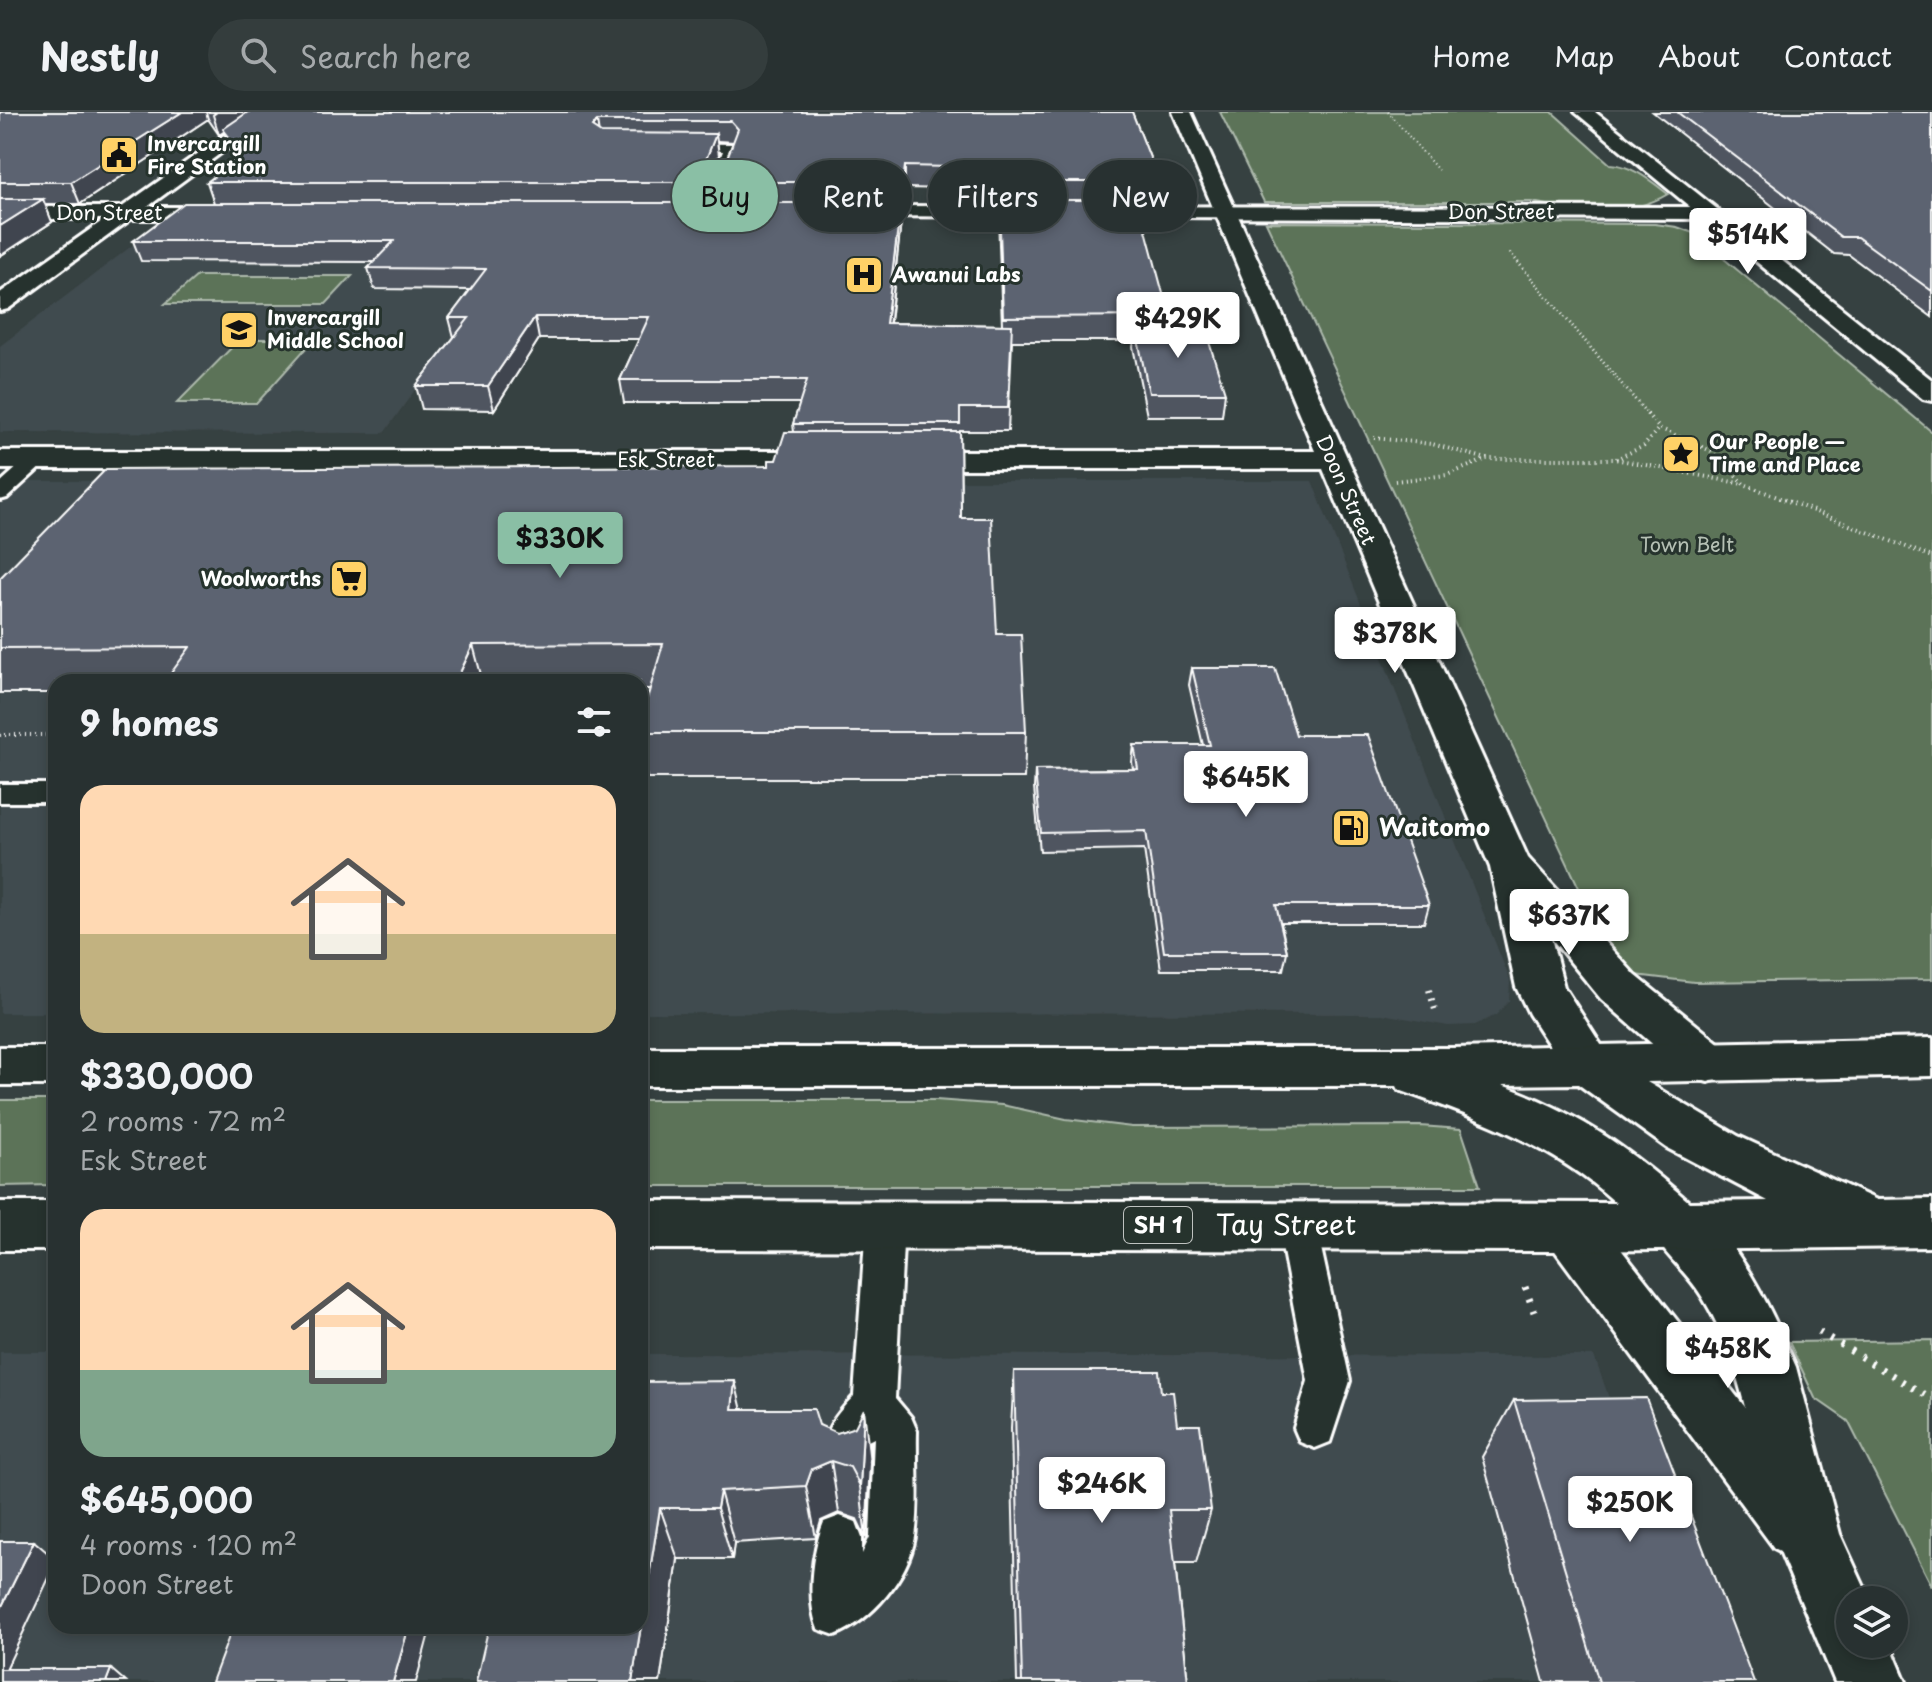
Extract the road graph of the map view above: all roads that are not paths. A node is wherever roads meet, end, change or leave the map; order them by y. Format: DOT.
graph roads {
  1 [pos="268,112"];
  2 [pos="1182,112"];
  3 [pos="1584,112"];
  4 [pos="661,146"];
  5 [pos="727,160"];
  6 [pos="912,212"];
  7 [pos="0,213"];
  8 [pos="127,213"];
  9 [pos="245,213"];
  10 [pos="1227,213"];
  11 [pos="1705,213"];
  12 [pos="0,304"];
  13 [pos="1932,393"];
  14 [pos="0,460"];
  15 [pos="37,460"];
  16 [pos="1333,460"];
  17 [pos="0,494"];
  18 [pos="0,793"];
  19 [pos="48,793"];
  20 [pos="1511,867"];
  21 [pos="1932,1057"];
  22 [pos="1708,1063"];
  23 [pos="1589,1065"];
  24 [pos="0,1066"];
  25 [pos="48,1066"];
  26 [pos="648,1067"];
  27 [pos="1392,1067"];
  28 [pos="1932,1223"];
  29 [pos="1675,1224"];
  30 [pos="648,1225"];
  31 [pos="885,1225"];
  32 [pos="1297,1225"];
  33 [pos="1876,1225"];
  34 [pos="0,1226"];
  35 [pos="48,1226"];
  36 [pos="1570,1227"];
  37 [pos="874,1405"];
  38 [pos="1315,1428"];
  39 [pos="845,1463"];
  40 [pos="840,1538"];
  41 [pos="1808,1539"];
  42 [pos="1836,1603"];
  43 [pos="1860,1658"];
  44 [pos="1871,1682"];
  1 -- 8 [label="main road"];
  2 -- 10 [label="main road, Doon Street"];
  3 -- 11 [label="main road"];
  4 -- 5 [label="lane"];
  6 -- 10 [label="main road, Don Street"];
  7 -- 8 [label="main road, Don Street"];
  8 -- 9 [label="main road, Don Street"];
  8 -- 12 [label="main road"];
  10 -- 11 [label="main road, Don Street"];
  10 -- 16 [label="main road, Doon Street"];
  11 -- 13 [label="main road"];
  14 -- 15 [label="main road, Esk Street"];
  15 -- 16 [label="main road, Esk Street"];
  15 -- 17 [label="lane"];
  16 -- 20 [label="main road, Doon Street"];
  18 -- 19 [label="lane"];
  20 -- 22 [label="main road, Doon Street"];
  20 -- 23 [label="main road, Doon Street"];
  21 -- 22 [label="main road"];
  22 -- 23 [label="main road"];
  23 -- 27 [label="main road"];
  23 -- 33 [label="main road, Doon Street"];
  24 -- 25 [label="main road"];
  26 -- 27 [label="main road"];
  27 -- 29 [label="main road"];
  28 -- 33 [label="main road, Tay Street / SH 1"];
  29 -- 33 [label="main road, Tay Street / SH 1"];
  29 -- 36 [label="main road, Tay Street / SH 1"];
  29 -- 41 [label="main road"];
  30 -- 31 [label="main road, Tay Street / SH 1"];
  31 -- 32 [label="main road, Tay Street / SH 1"];
  31 -- 37 [label="lane"];
  32 -- 36 [label="main road, Tay Street / SH 1"];
  32 -- 38 [label="lane"];
  34 -- 35 [label="main road"];
  36 -- 41 [label="main road"];
  37 -- 39 [label="lane"];
  37 -- 40 [label="lane"];
  41 -- 42 [label="main road"];
  43 -- 44 [label="main road"];
}
